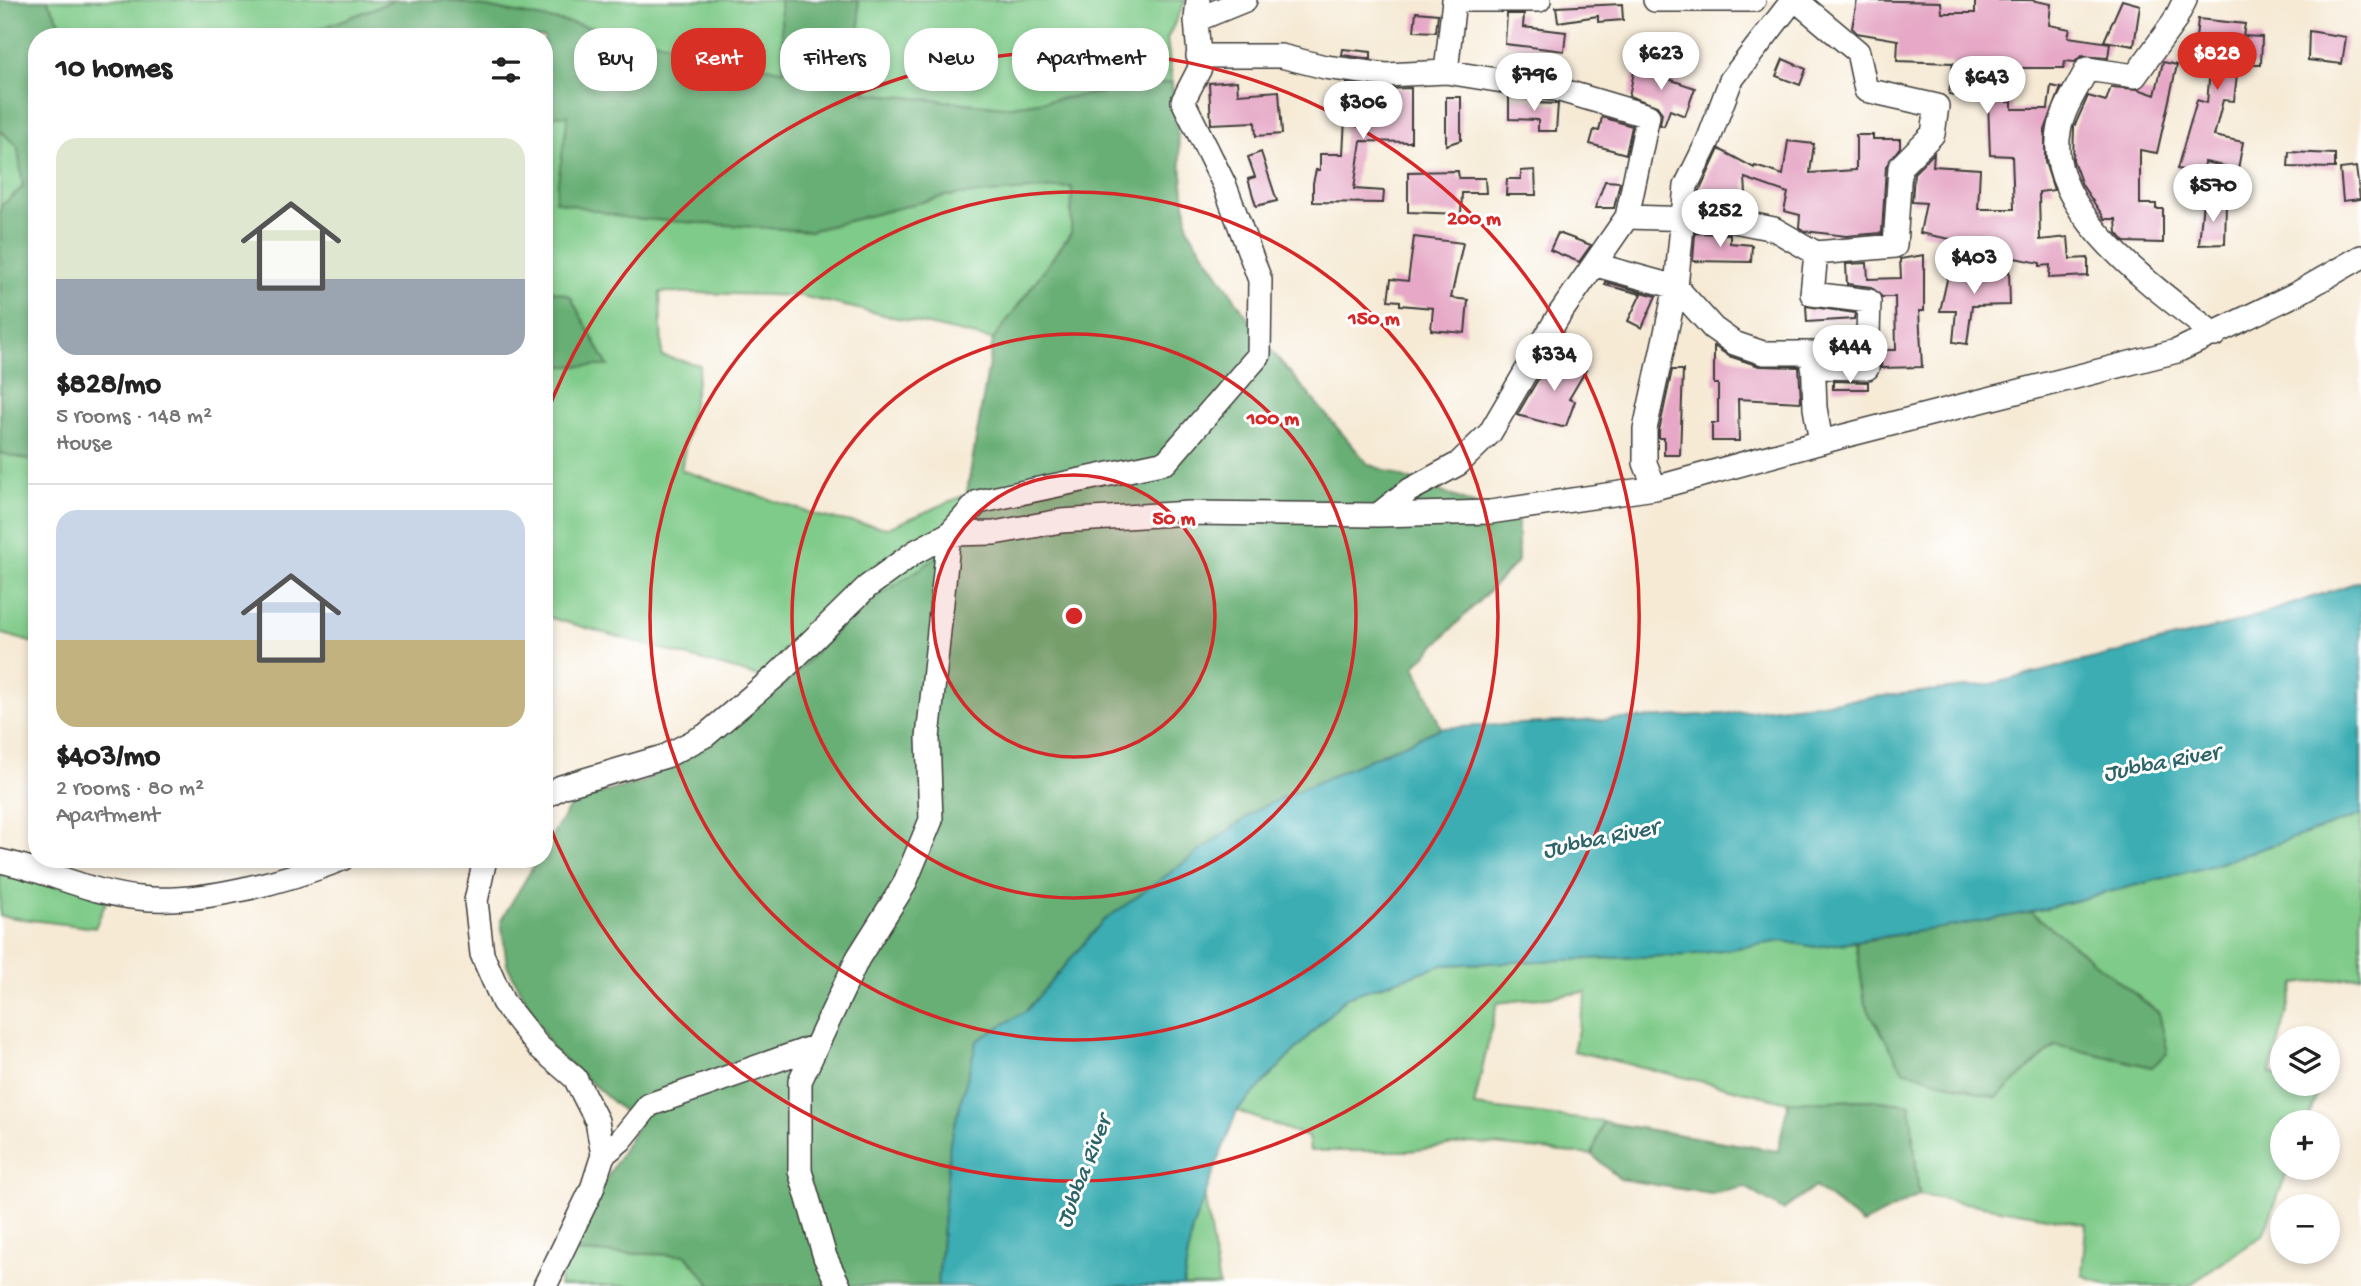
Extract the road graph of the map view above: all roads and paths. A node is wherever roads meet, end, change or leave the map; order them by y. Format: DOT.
graph roads {
  1 [pos="1245,0"];
  2 [pos="1446,0"];
  3 [pos="1454,0"];
  4 [pos="1539,0"];
  5 [pos="1655,0"];
  6 [pos="1754,0"];
  7 [pos="1795,0"];
  8 [pos="2185,0"];
  9 [pos="1197,10"];
  10 [pos="1198,56"];
  11 [pos="1446,72"];
  12 [pos="1627,216"];
  13 [pos="1682,218"];
  14 [pos="1816,253"];
  15 [pos="2361,257"];
  16 [pos="1596,265"];
  17 [pos="1676,287"];
  18 [pos="2215,335"];
  19 [pos="1813,367"];
  20 [pos="1821,442"];
  21 [pos="1655,488"];
  22 [pos="1378,515"];
  23 [pos="950,534"];
  24 [pos="553,791"];
  25 [pos="0,861"];
  26 [pos="319,868"];
  27 [pos="483,868"];
  28 [pos="814,1046"];
  29 [pos="603,1155"];
  30 [pos="545,1286"];
  31 [pos="839,1286"];
  1 -- 9 [label="street"];
  2 -- 3 [label="street"];
  3 -- 4 [label="street"];
  3 -- 11 [label="street"];
  5 -- 6 [label="street"];
  7 -- 13 [label="street"];
  7 -- 14 [label="street"];
  8 -- 18 [label="street"];
  9 -- 10 [label="street"];
  10 -- 11 [label="street"];
  10 -- 23 [label="street"];
  11 -- 12 [label="street"];
  12 -- 13 [label="street"];
  12 -- 16 [label="street"];
  13 -- 14 [label="street"];
  13 -- 17 [label="street"];
  14 -- 19 [label="street"];
  15 -- 18 [label="street"];
  16 -- 17 [label="street"];
  16 -- 22 [label="street"];
  17 -- 19 [label="street"];
  17 -- 21 [label="street"];
  18 -- 20 [label="street"];
  19 -- 20 [label="street"];
  20 -- 21 [label="street"];
  21 -- 22 [label="street"];
  22 -- 23 [label="street"];
  23 -- 24 [label="street"];
  23 -- 28 [label="street"];
  25 -- 26 [label="street"];
  27 -- 29 [label="street"];
  28 -- 29 [label="street"];
  28 -- 31 [label="street"];
  29 -- 30 [label="street"];
}
